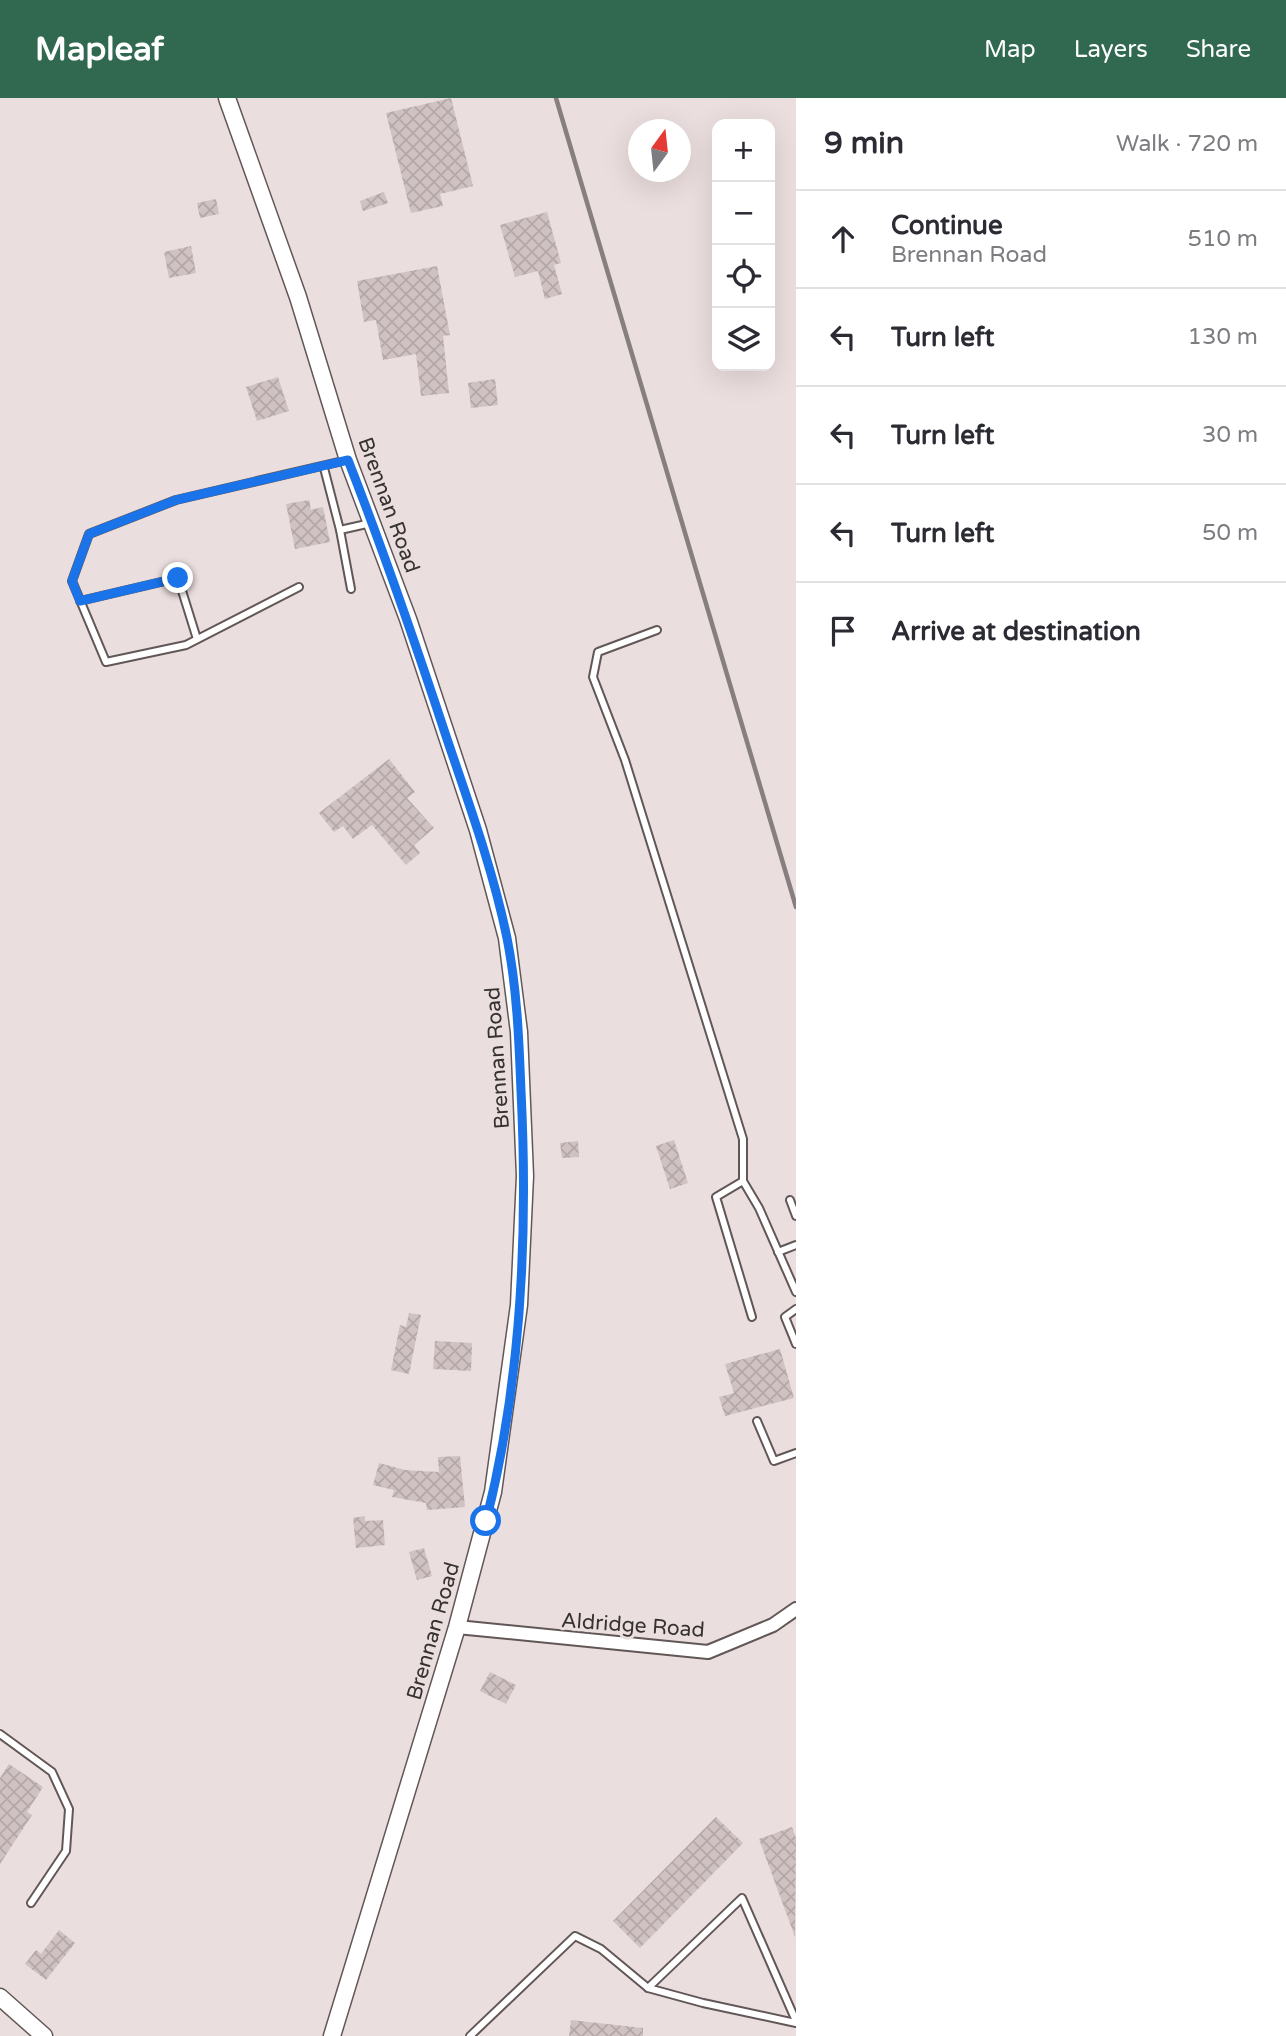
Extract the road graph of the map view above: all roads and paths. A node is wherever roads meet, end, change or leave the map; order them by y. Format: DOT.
graph roads {
  1 [pos="227,98"];
  2 [pos="348,460"];
  3 [pos="324,468"];
  4 [pos="373,522"];
  5 [pos="340,530"];
  6 [pos="299,587"];
  7 [pos="351,589"];
  8 [pos="80,601"];
  9 [pos="657,630"];
  10 [pos="197,639"];
  11 [pos="743,1181"];
  12 [pos="790,1200"];
  13 [pos="796,1216"];
  14 [pos="796,1245"];
  15 [pos="778,1252"];
  16 [pos="796,1292"];
  17 [pos="796,1309"];
  18 [pos="752,1317"];
  19 [pos="796,1344"];
  20 [pos="757,1421"];
  21 [pos="796,1453"];
  22 [pos="796,1609"];
  23 [pos="457,1627"];
  24 [pos="0,1734"];
  25 [pos="31,1903"];
  26 [pos="648,1988"];
  27 [pos="0,1997"];
  28 [pos="796,2022"];
  29 [pos="36,2033"];
  30 [pos="330,2036"];
  31 [pos="470,2036"];
  1 -- 2 [label="street, Brennan Road"];
  2 -- 3 [label="lane"];
  2 -- 4 [label="street, Brennan Road"];
  3 -- 5 [label="lane"];
  3 -- 8 [label="lane"];
  4 -- 5 [label="lane"];
  4 -- 23 [label="street, Brennan Road"];
  5 -- 7 [label="lane"];
  6 -- 10 [label="lane"];
  8 -- 10 [label="lane"];
  8 -- 10 [label="lane"];
  9 -- 11 [label="lane"];
  11 -- 15 [label="lane"];
  11 -- 18 [label="lane"];
  12 -- 13 [label="lane"];
  14 -- 15 [label="lane"];
  15 -- 16 [label="lane"];
  17 -- 19 [label="lane"];
  20 -- 21 [label="lane"];
  22 -- 23 [label="street, Aldridge Road"];
  23 -- 30 [label="street, Brennan Road"];
  24 -- 25 [label="lane"];
  26 -- 28 [label="lane"];
  26 -- 28 [label="lane"];
  26 -- 31 [label="lane"];
  27 -- 29 [label="street"];
}
